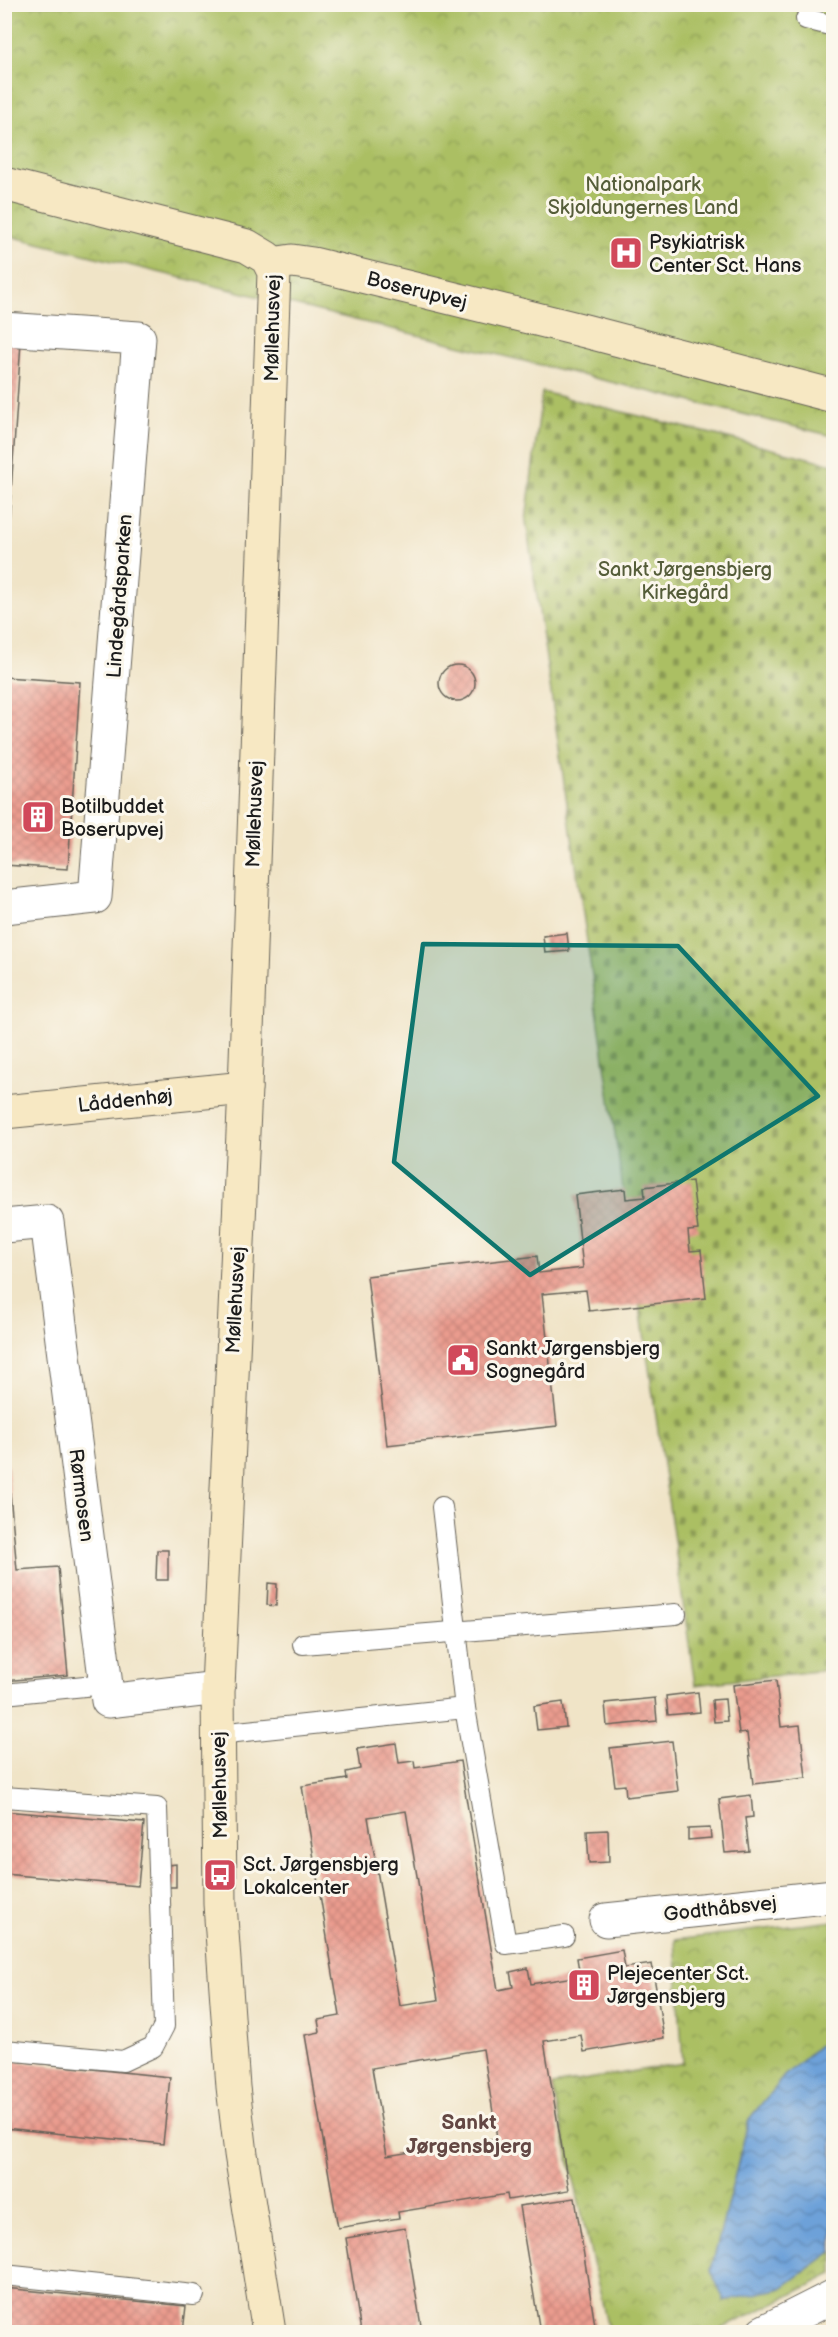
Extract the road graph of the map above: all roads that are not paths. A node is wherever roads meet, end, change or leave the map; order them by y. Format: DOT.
graph roads {
  1 [pos="806,20"];
  2 [pos="834,26"];
  3 [pos="4,184"];
  4 [pos="272,264"];
  5 [pos="4,329"];
  6 [pos="834,396"];
  7 [pos="4,907"];
  8 [pos="245,1088"];
  9 [pos="4,1112"];
  10 [pos="4,1226"];
  11 [pos="442,1507"];
  12 [pos="676,1614"];
  13 [pos="456,1632"];
  14 [pos="303,1644"];
  15 [pos="105,1684"];
  16 [pos="218,1688"];
  17 [pos="4,1694"];
  18 [pos="465,1707"];
  19 [pos="218,1734"];
  20 [pos="4,1797"];
  21 [pos="834,1896"];
  22 [pos="606,1920"];
  23 [pos="564,1936"];
  24 [pos="4,2050"];
  25 [pos="4,2275"];
  26 [pos="194,2295"];
  27 [pos="834,2296"];
  28 [pos="270,2332"];
  29 [pos="763,2332"];
  1 -- 2 [label="lane"];
  3 -- 4 [label="street"];
  4 -- 6 [label="street, Boserupvej"];
  4 -- 8 [label="street, Møllehusvej"];
  5 -- 7 [label="street, Lindegårdsparken"];
  8 -- 9 [label="street, Låddenhøj"];
  8 -- 16 [label="street, Møllehusvej"];
  10 -- 15 [label="street, Rørmosen"];
  11 -- 13 [label="lane"];
  12 -- 13 [label="lane"];
  13 -- 14 [label="lane"];
  13 -- 18 [label="lane"];
  15 -- 16 [label="street"];
  15 -- 17 [label="lane"];
  16 -- 19 [label="street, Møllehusvej"];
  18 -- 19 [label="lane"];
  18 -- 23 [label="lane"];
  19 -- 28 [label="street, Møllehusvej"];
  20 -- 24 [label="lane"];
  21 -- 22 [label="street, Godthåbsvej"];
  25 -- 26 [label="lane"];
  27 -- 29 [label="street"];
}
